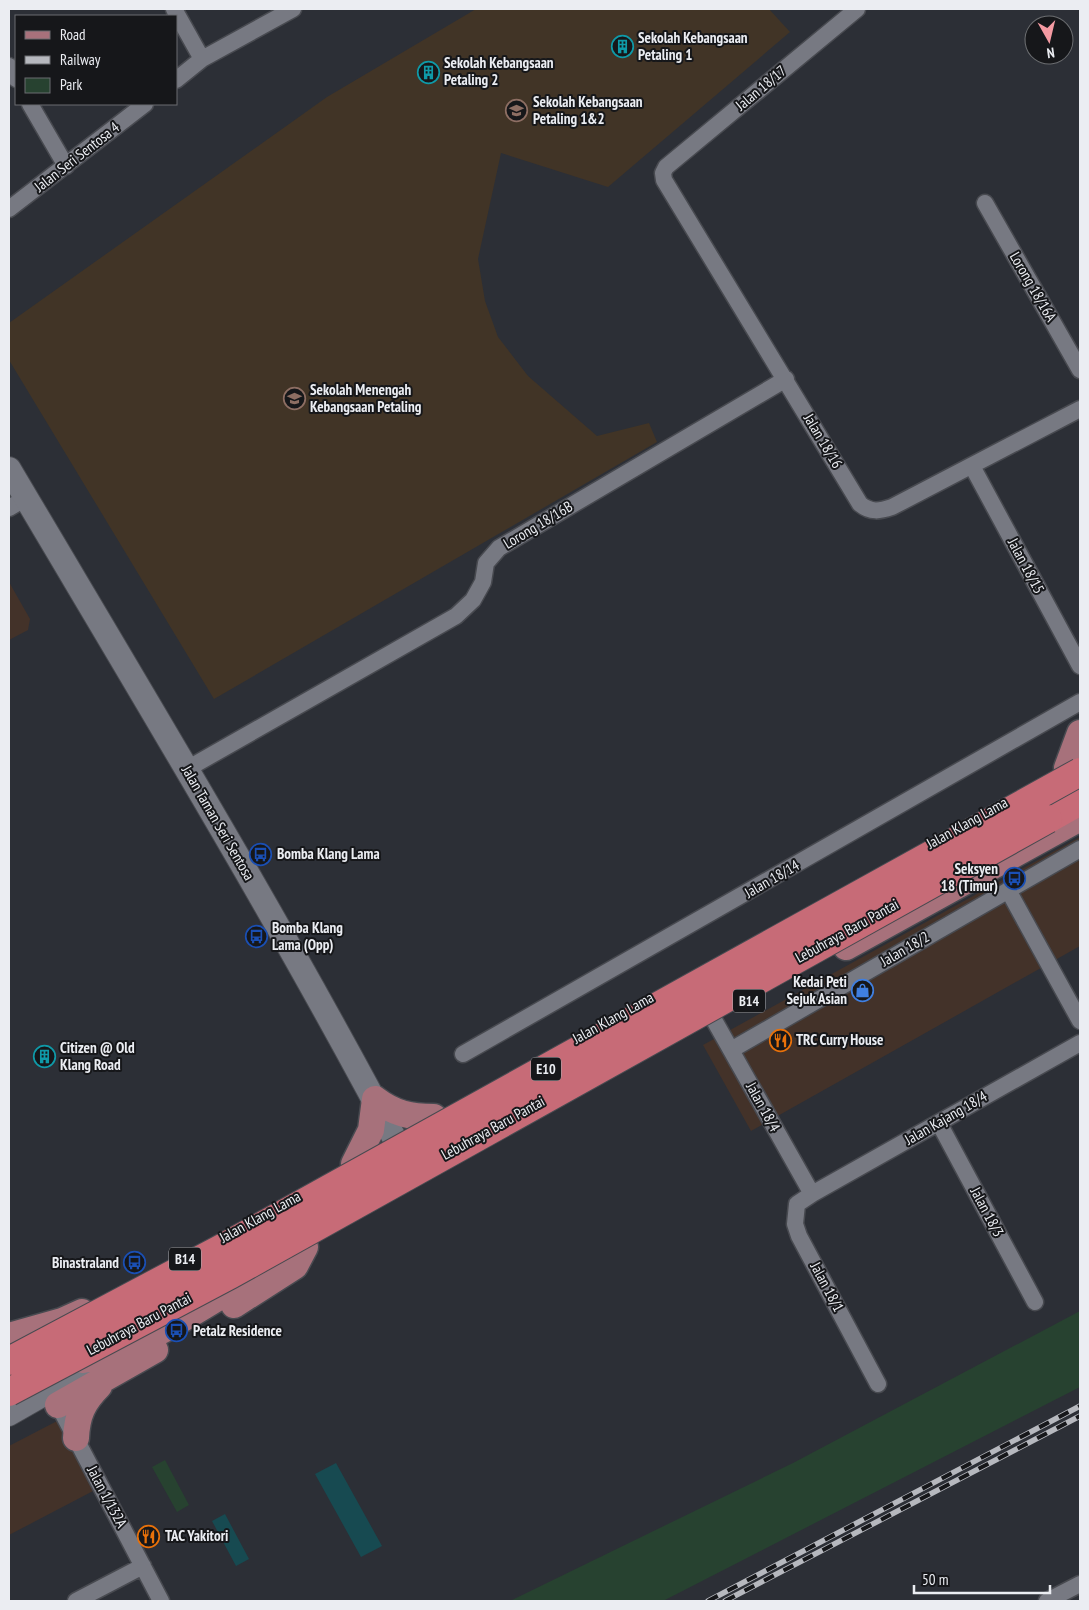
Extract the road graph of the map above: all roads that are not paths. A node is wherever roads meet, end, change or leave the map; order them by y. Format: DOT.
graph roads {
  1 [pos="293,9"];
  2 [pos="857,9"];
  3 [pos="178,16"];
  4 [pos="202,59"];
  5 [pos="9,66"];
  6 [pos="15,77"];
  7 [pos="178,78"];
  8 [pos="31,105"];
  9 [pos="144,105"];
  10 [pos="66,166"];
  11 [pos="666,167"];
  12 [pos="985,203"];
  13 [pos="9,209"];
  14 [pos="1080,370"];
  15 [pos="786,379"];
  16 [pos="1080,409"];
  17 [pos="972,466"];
  18 [pos="9,468"];
  19 [pos="18,503"];
  20 [pos="1080,666"];
  21 [pos="1080,702"];
  22 [pos="1080,733"];
  23 [pos="1076,767"];
  24 [pos="187,769"];
  25 [pos="1080,801"];
  26 [pos="1080,806"];
  27 [pos="1080,818"];
  28 [pos="1048,819"];
  29 [pos="1080,849"];
  30 [pos="1008,890"];
  31 [pos="714,1020"];
  32 [pos="1080,1021"];
  33 [pos="1080,1043"];
  34 [pos="731,1050"];
  35 [pos="463,1054"];
  36 [pos="375,1099"];
  37 [pos="434,1117"];
  38 [pos="938,1123"];
  39 [pos="395,1138"];
  40 [pos="354,1164"];
  41 [pos="418,1183"];
  42 [pos="812,1194"];
  43 [pos="305,1247"];
  44 [pos="1035,1302"];
  45 [pos="9,1336"];
  46 [pos="134,1344"];
  47 [pos="9,1360"];
  48 [pos="9,1367"];
  49 [pos="9,1371"];
  50 [pos="108,1376"];
  51 [pos="878,1384"];
  52 [pos="9,1392"];
  53 [pos="55,1399"];
  54 [pos="9,1416"];
  55 [pos="76,1438"];
  56 [pos="143,1566"];
  57 [pos="1080,1584"];
  58 [pos="76,1601"];
  59 [pos="161,1601"];
  60 [pos="1047,1601"];
  1 -- 4 [label="street"];
  2 -- 11 [label="street, Jalan 18/17"];
  3 -- 4 [label="street"];
  4 -- 7 [label="street"];
  5 -- 6 [label="street"];
  8 -- 10 [label="street"];
  9 -- 10 [label="street, Jalan Seri Sentosa 4"];
  10 -- 13 [label="street, Jalan Seri Sentosa 4"];
  11 -- 15 [label="street, Jalan 18/16"];
  12 -- 14 [label="street, Lorong 18/16A"];
  15 -- 17 [label="street, Jalan 18/16"];
  15 -- 24 [label="street, Lorong 18/16B"];
  16 -- 17 [label="street, Jalan 18/16"];
  17 -- 20 [label="street, Jalan 18/15"];
  18 -- 19 [label="main road, Jalan Taman Seri Sentosa"];
  19 -- 24 [label="main road, Jalan Taman Seri Sentosa"];
  21 -- 35 [label="street, Jalan 18/14"];
  22 -- 23 [label="main road"];
  23 -- 37 [label="main road, Jalan Klang Lama / B14"];
  23 -- 47 [label="highway, Lebuhraya Baru Pantai / E10, bridge"];
  24 -- 36 [label="main road, Jalan Taman Seri Sentosa"];
  25 -- 28 [label="highway, Lebuhraya Baru Pantai / E10"];
  26 -- 28 [label="highway"];
  27 -- 31 [label="main road, B14"];
  28 -- 52 [label="highway, Lebuhraya Baru Pantai / E10, bridge"];
  29 -- 30 [label="street, Jalan 18/2"];
  30 -- 32 [label="street"];
  30 -- 34 [label="street, Jalan 18/2"];
  31 -- 34 [label="street, Jalan 18/4"];
  31 -- 41 [label="main road, B14"];
  33 -- 38 [label="street, Jalan Kajang 18/4"];
  34 -- 42 [label="street, Jalan 18/4"];
  36 -- 37 [label="main road"];
  36 -- 39 [label="main road, Jalan Taman Seri Sentosa"];
  36 -- 40 [label="main road"];
  37 -- 39 [label="main road, Jalan Klang Lama / B14"];
  38 -- 42 [label="street, Jalan Kajang 18/4"];
  38 -- 44 [label="street, Jalan 18/3"];
  39 -- 40 [label="main road, Jalan Klang Lama / B14"];
  39 -- 41 [label="main road, Jalan Taman Seri Sentosa"];
  40 -- 45 [label="main road, Jalan Klang Lama / B14"];
  41 -- 43 [label="main road, B14"];
  42 -- 51 [label="street, Jalan 18/1"];
  43 -- 46 [label="main road, B14"];
  43 -- 50 [label="main road"];
  46 -- 48 [label="main road, B14"];
  46 -- 53 [label="street"];
  49 -- 53 [label="main road"];
  50 -- 53 [label="main road"];
  50 -- 55 [label="main road"];
  53 -- 54 [label="street"];
  53 -- 55 [label="street, Jalan 1/132A"];
  55 -- 56 [label="street, Jalan 1/132A"];
  56 -- 58 [label="street"];
  56 -- 59 [label="street, Jalan 1/132A"];
  57 -- 60 [label="street"];
}
